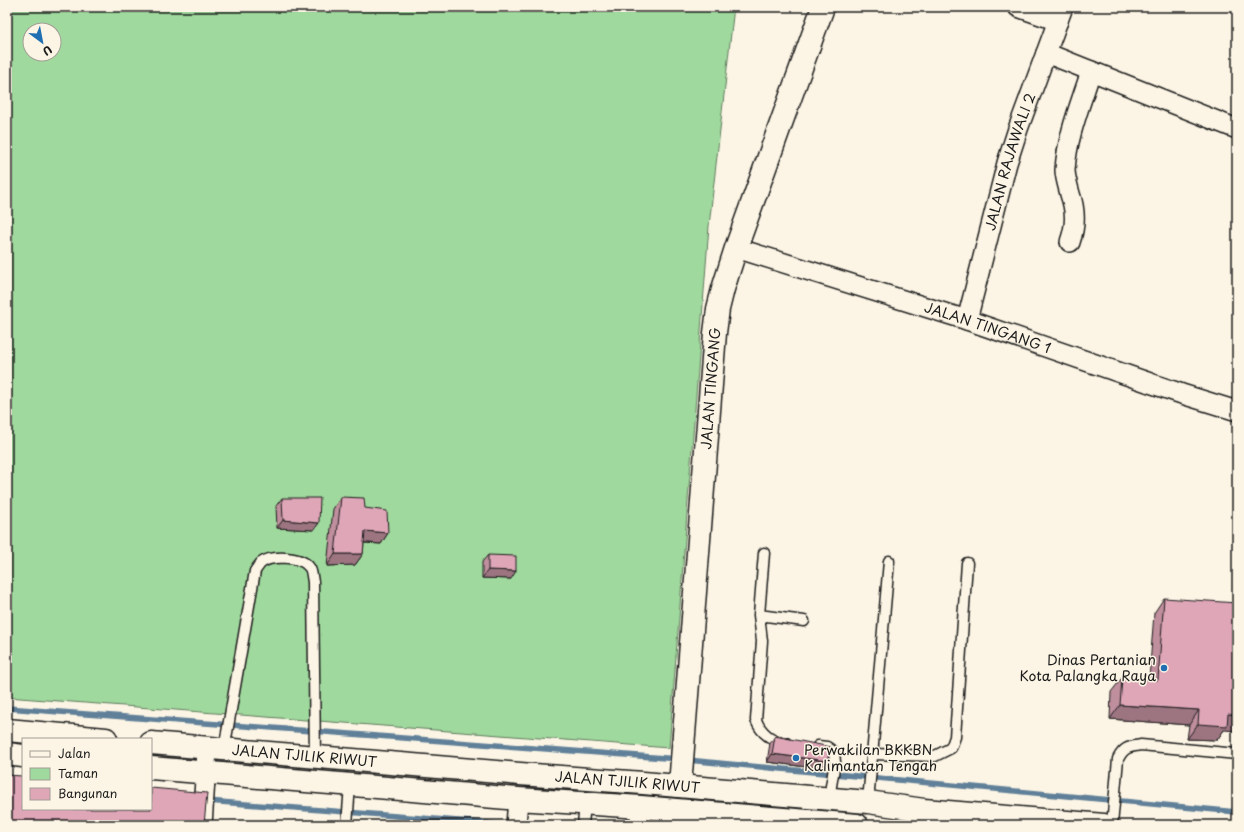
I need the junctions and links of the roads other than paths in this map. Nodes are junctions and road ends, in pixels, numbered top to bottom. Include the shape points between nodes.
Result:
1 (823, 7) edge
2 (1018, 7) edge
3 (1060, 14) edge
4 (1046, 53) junction
5 (1091, 71) junction
6 (1237, 129) edge
7 (1070, 242) dead end
8 (736, 248) junction
9 (967, 320) junction
10 (1237, 411) edge
11 (764, 553) dead end
12 (889, 561) dead end
13 (967, 563) dead end
14 (759, 615) junction
15 (804, 621) dead end
16 (7, 730) edge
17 (95, 738) edge
18 (152, 743) edge
19 (216, 749) junction
20 (7, 754) edge
21 (872, 754) junction
22 (1237, 754) edge
23 (22, 756) edge
24 (315, 758) junction
25 (152, 768) edge
26 (204, 773) junction
27 (350, 785) junction
28 (680, 786) junction
29 (829, 798) junction
30 (518, 799) junction
31 (868, 802) junction
32 (585, 803) junction
33 (640, 816) edge
34 (923, 818) edge
35 (759, 821) edge
36 (202, 825) edge
37 (347, 825) edge
38 (516, 825) edge
39 (583, 825) edge
40 (857, 825) edge
41 (1104, 825) edge
42 (1112, 825) edge

1 - 8 main road, JALAN TINGANG
2 - 3 street
3 - 4 street, JALAN RAJAWALI 2
4 - 5 street
4 - 9 street, JALAN RAJAWALI 2 via 1018,129
5 - 6 street
5 - 7 street via 1072,131 1065,172 1075,219
8 - 9 street, JALAN TINGANG 1
8 - 28 main road, JALAN TINGANG via 722,296 715,333
9 - 10 street, JALAN TINGANG 1
11 - 14 lane
12 - 21 lane
13 - 21 lane via 955,737 951,748 935,756
14 - 15 lane
14 - 29 lane via 762,641 756,720 770,738 827,747 834,752 835,762
16 - 17 main road
18 - 19 main road, JALAN TJILIK RIWUT
19 - 24 main road, JALAN TJILIK RIWUT
19 - 24 lane via 255,571 262,562 276,558 293,558 310,567 313,582
19 - 26 street
20 - 23 main road
21 - 31 lane
22 - 42 lane via 1141,745 1129,747 1122,751 1118,759
24 - 28 main road, JALAN TJILIK RIWUT
25 - 26 main road, JALAN TJILIK RIWUT
26 - 27 main road, JALAN TJILIK RIWUT
26 - 36 street
27 - 30 main road, JALAN TJILIK RIWUT
27 - 37 lane
28 - 29 main road, JALAN TJILIK RIWUT
29 - 31 main road, JALAN TJILIK RIWUT
30 - 32 main road, JALAN TJILIK RIWUT
30 - 38 street
31 - 34 main road, JALAN TJILIK RIWUT
32 - 33 main road, JALAN TJILIK RIWUT
32 - 39 lane
33 - 35 main road, JALAN TJILIK RIWUT
34 - 41 main road, JALAN TJILIK RIWUT
35 - 40 main road, JALAN TJILIK RIWUT

